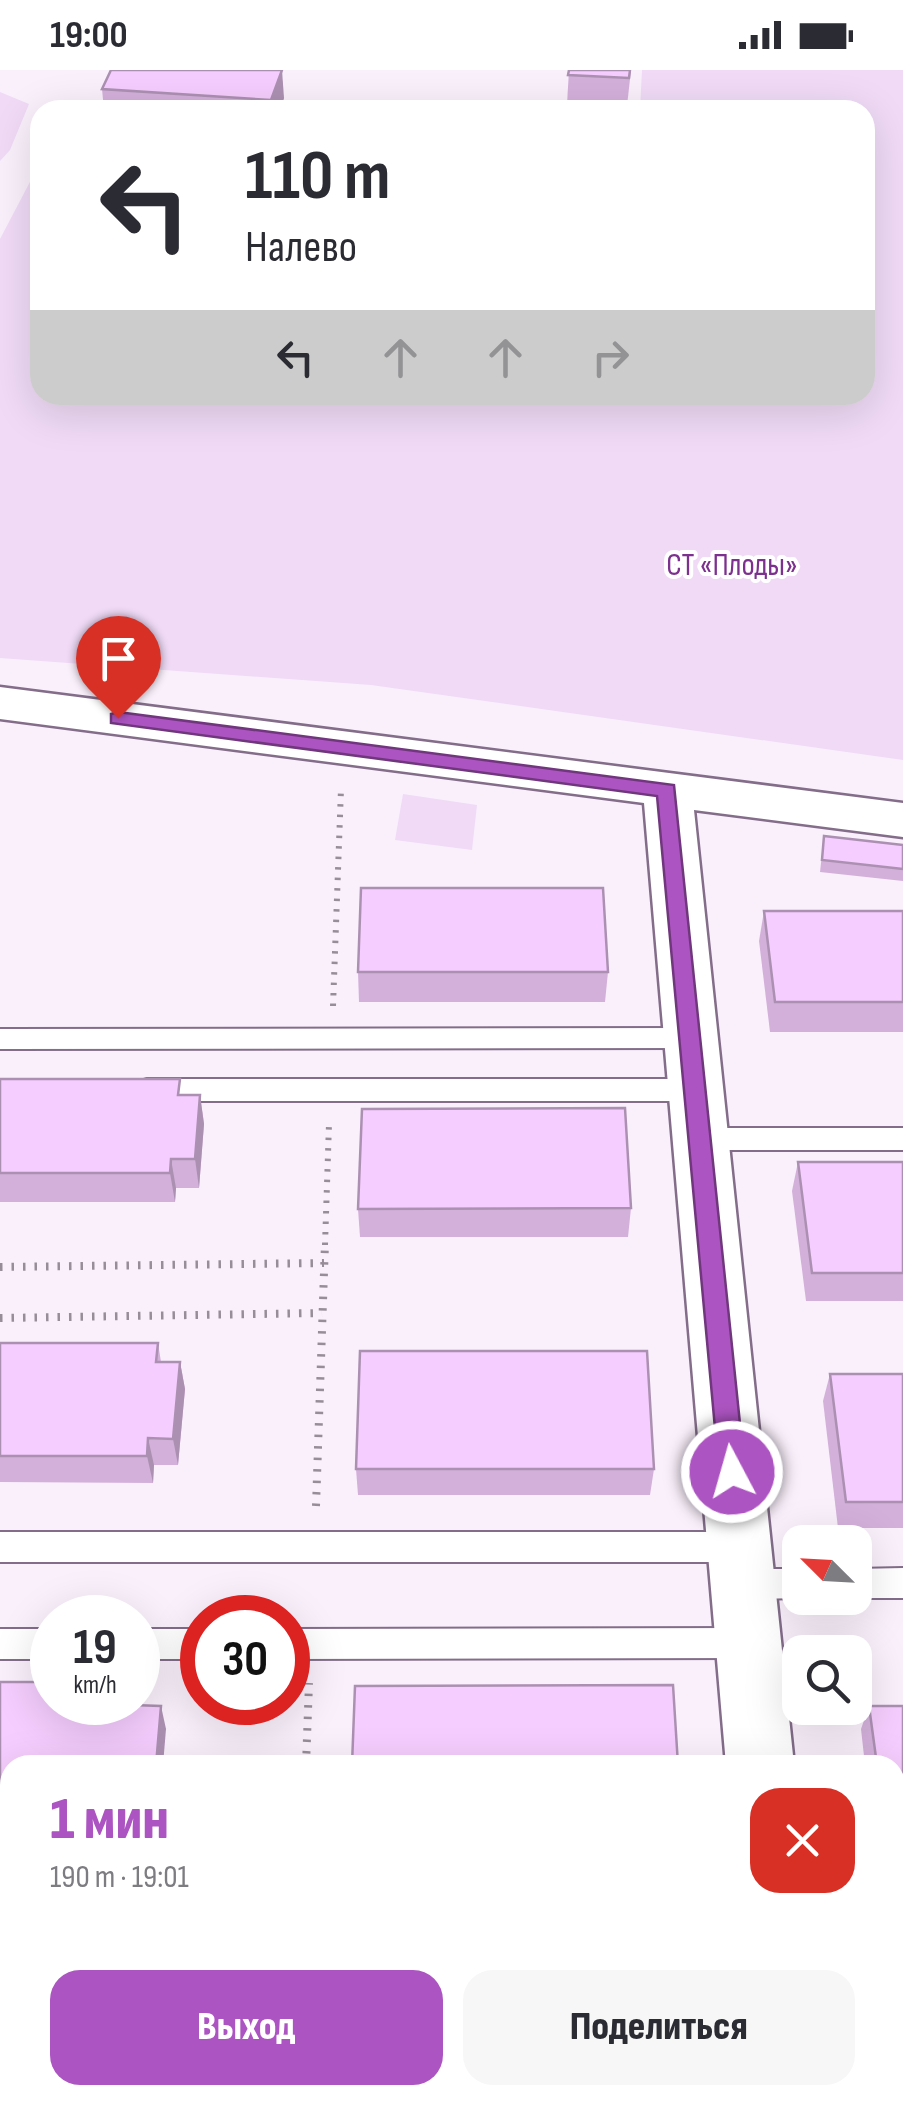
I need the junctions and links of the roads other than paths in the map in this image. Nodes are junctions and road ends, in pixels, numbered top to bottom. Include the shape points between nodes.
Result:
1 (0, 703) edge
2 (667, 790) junction
3 (903, 820) edge
4 (0, 1038) edge
5 (695, 1089) junction
6 (114, 1090) edge
7 (903, 1139) edge
8 (0, 1548) edge
9 (741, 1565) junction
10 (782, 1578) edge
11 (872, 1584) edge
12 (903, 1584) edge
13 (748, 1643) junction
14 (0, 1644) edge
15 (30, 1644) edge
16 (310, 1644) edge
17 (759, 1755) edge

1 - 2 street
2 - 3 street
2 - 5 street
4 - 5 lane via 332,1038
5 - 6 lane
5 - 7 lane
5 - 9 street
8 - 9 lane via 314,1547
9 - 10 lane
9 - 13 street
11 - 12 lane
13 - 16 lane
13 - 17 street
14 - 15 lane

